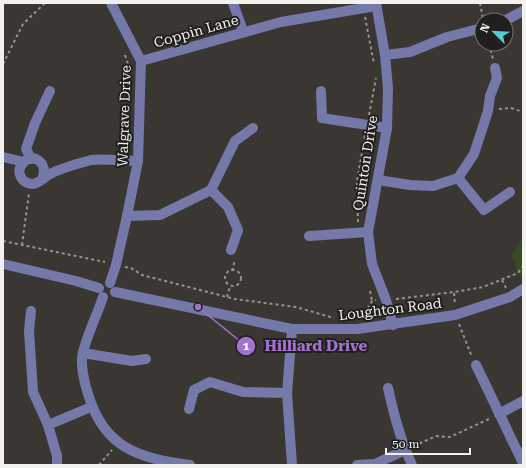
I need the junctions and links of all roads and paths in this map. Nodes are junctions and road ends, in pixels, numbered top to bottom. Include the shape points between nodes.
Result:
1 (45, 3) edge
2 (111, 3) edge
3 (233, 3) edge
4 (376, 5) edge
5 (362, 9) junction
6 (523, 11) edge
7 (514, 16) edge
8 (474, 30) edge
9 (244, 32) junction
10 (491, 52) edge
11 (124, 54) dead end
12 (385, 55) junction
13 (141, 61) junction
14 (3, 64) edge
15 (495, 68) joint
16 (375, 69) dead end
17 (130, 72) dead end
18 (376, 76) dead end
19 (50, 91) dead end
20 (321, 91) dead end
21 (488, 111) junction
22 (523, 112) edge
23 (367, 126) junction
24 (253, 128) dead end
25 (386, 128) junction
26 (3, 157) edge
27 (27, 160) junction
28 (138, 161) junction
29 (42, 163) junction
30 (57, 171) junction
31 (458, 178) junction
32 (42, 180) junction
33 (378, 180) junction
34 (30, 184) junction
35 (211, 190) junction
36 (510, 192) dead end
37 (127, 216) junction
38 (363, 233) junction
39 (309, 236) dead end
40 (3, 240) edge
41 (22, 245) junction
42 (231, 250) dead end
43 (108, 258) dead end
44 (101, 262) junction
45 (3, 264) edge
46 (116, 265) junction
47 (523, 266) edge
48 (230, 286) junction
49 (369, 286) dead end
50 (113, 287) junction
51 (523, 289) edge
52 (101, 292) junction
53 (454, 292) junction
54 (227, 297) junction
55 (386, 300) junction
56 (372, 301) junction
57 (31, 311) dead end
58 (455, 315) junction
59 (345, 318) dead end
60 (339, 320) dead end
61 (393, 325) junction
62 (292, 329) junction
63 (83, 353) junction
64 (146, 359) dead end
65 (476, 365) joint
66 (388, 388) dead end
67 (287, 393) junction
68 (523, 401) edge
69 (92, 407) junction
70 (189, 409) dead end
71 (500, 414) junction
72 (48, 426) junction
73 (118, 443) junction
74 (405, 450) junction
75 (523, 463) edge
76 (57, 465) edge
77 (100, 465) edge
78 (190, 465) edge
79 (292, 465) edge
80 (357, 465) edge
81 (412, 465) edge

1 - 14 path via 23,24
2 - 13 street, Walgrave Drive
3 - 9 street
4 - 5 street, Coppin Lane
4 - 12 street, Quinton Drive
5 - 9 street, Coppin Lane via 281,22
5 - 16 path via 367,21
6 - 7 street
8 - 12 street via 447,37 410,52
9 - 13 street, Coppin Lane
10 - 15 path
11 - 17 path
12 - 25 street, Quinton Drive via 388,88
13 - 28 street, Walgrave Drive
15 - 21 street via 497,78 490,96
18 - 23 path
19 - 27 street via 26,149
20 - 23 street via 319,118
21 - 22 path via 511,108
21 - 31 street via 474,154
23 - 25 street
23 - 38 path via 357,181
24 - 35 street via 235,141
25 - 33 street, Quinton Drive
26 - 27 street
27 - 29 street via 35,159
27 - 34 street via 20,169 20,177
28 - 30 street via 93,160
28 - 37 street, Walgrave Drive
29 - 30 street
29 - 32 street via 45,171
30 - 32 street
31 - 33 street via 433,186
31 - 36 street via 484,210
32 - 34 street
33 - 38 street, Quinton Drive
34 - 41 path
35 - 37 street via 160,215
35 - 42 street via 228,207 238,230
37 - 46 street, Walgrave Drive
38 - 39 street
38 - 55 street, Quinton Drive
40 - 41 path
41 - 44 path
43 - 44 path
44 - 46 path
45 - 52 street via 76,281
46 - 50 street, Walgrave Drive
46 - 54 path via 131,268 142,275
47 - 53 path via 518,273 483,287
48 - 48 path via 235,286 240,281 240,276 234,271 229,271 225,277
48 - 54 path
49 - 56 path
50 - 52 street via 102,284
50 - 52 street via 111,297
50 - 62 street, Loughton Road
51 - 58 street, Loughton Road
52 - 63 street
53 - 55 path
53 - 58 path
54 - 60 path via 296,307
55 - 56 path
55 - 61 street, Quinton Drive
56 - 59 path via 363,313
57 - 72 street via 29,331 34,392
58 - 61 street, Loughton Road
58 - 65 path
61 - 62 street, Loughton Road via 357,329
62 - 67 street
63 - 64 street via 132,361
63 - 69 street via 84,381
65 - 71 street
66 - 74 street via 394,419
67 - 70 street via 243,392 210,382 194,390
67 - 79 street
68 - 71 street
69 - 72 street
69 - 73 street via 103,428
71 - 74 path via 450,437 436,436
71 - 75 street
72 - 76 street via 57,456
73 - 77 path
73 - 78 street via 140,455 162,462
74 - 80 street via 375,464
74 - 81 street

